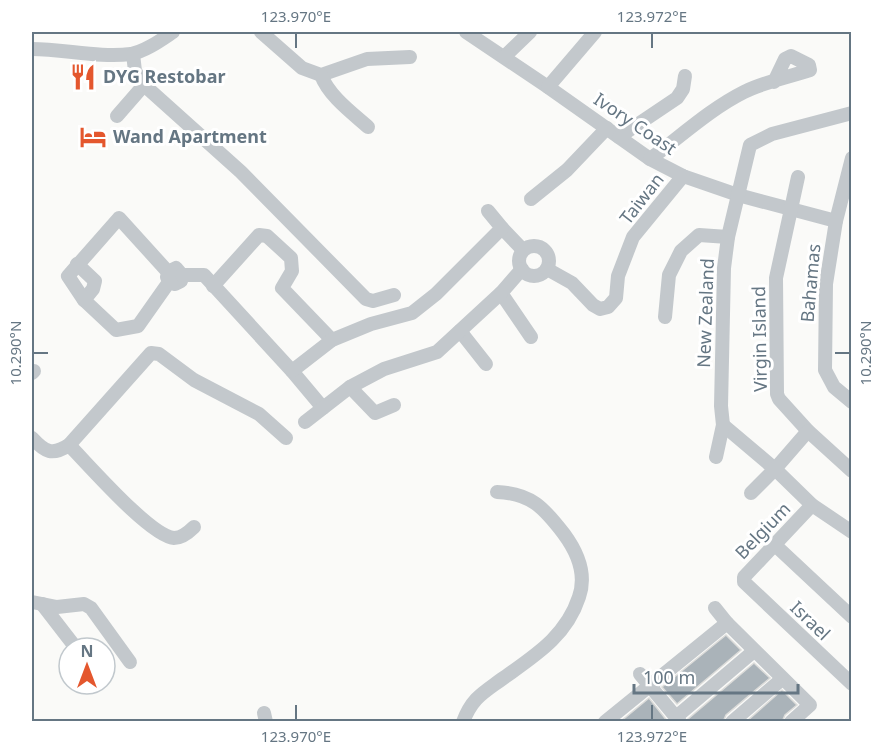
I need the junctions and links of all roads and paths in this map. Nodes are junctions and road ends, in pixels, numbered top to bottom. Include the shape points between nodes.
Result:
1 (173, 32) edge
2 (261, 32) edge
3 (466, 32) edge
4 (530, 32) edge
5 (595, 32) edge
6 (32, 49) edge
7 (133, 54) junction
8 (410, 57) dead end
9 (504, 57) junction
10 (321, 75) junction
11 (685, 76) dead end
12 (774, 82) dead end
13 (144, 85) junction
14 (548, 87) junction
15 (852, 113) edge
16 (117, 116) dead end
17 (368, 127) dead end
18 (613, 133) junction
19 (852, 158) edge
20 (650, 159) junction
21 (683, 176) junction
22 (798, 177) dead end
23 (738, 195) junction
24 (531, 199) dead end
25 (791, 208) junction
26 (488, 211) dead end
27 (836, 221) junction
28 (502, 228) junction
29 (728, 237) junction
30 (523, 250) junction
31 (77, 264) junction
32 (522, 269) junction
33 (548, 269) junction
34 (169, 277) junction
35 (213, 286) junction
36 (501, 293) junction
37 (394, 295) dead end
38 (84, 300) junction
39 (665, 317) dead end
40 (460, 331) junction
41 (531, 337) dead end
42 (332, 340) junction
43 (486, 364) dead end
44 (292, 371) junction
45 (350, 387) junction
46 (852, 402) edge
47 (394, 405) dead end
48 (323, 408) junction
49 (305, 422) dead end
50 (723, 425) junction
51 (808, 432) junction
52 (32, 438) edge
53 (286, 438) dead end
54 (69, 445) junction
55 (716, 457) dead end
56 (775, 469) junction
57 (852, 471) edge
58 (497, 492) dead end
59 (751, 493) dead end
60 (812, 505) junction
61 (194, 527) dead end
62 (852, 532) edge
63 (775, 545) junction
64 (744, 582) joint
65 (37, 603) edge
66 (715, 608) dead end
67 (852, 617) edge
68 (727, 623) junction
69 (66, 636) edge
70 (754, 651) junction
71 (130, 662) dead end
72 (782, 679) junction
73 (644, 680) junction
74 (852, 684) edge
75 (614, 719) edge
76 (678, 719) edge
77 (463, 722) edge
78 (732, 722) edge
79 (791, 722) edge

1 - 7 street
2 - 10 street via 302,68
3 - 9 street, Ivory Coast
4 - 9 street
5 - 14 street
6 - 7 street
7 - 13 street via 135,71
8 - 10 street via 367,59
9 - 14 street, Ivory Coast
10 - 17 street via 324,84
11 - 18 street via 677,98
12 - 20 street via 727,102
13 - 16 street
13 - 37 street via 241,172 367,300
14 - 18 street, Ivory Coast
15 - 23 street, New Zealand via 772,134 750,145
18 - 20 street, Ivory Coast
18 - 24 street
19 - 27 street, Bahamas
20 - 21 street, Ivory Coast
21 - 23 street, Ivory Coast
21 - 33 street, Taiwan via 633,237 618,276 616,298 608,307 600,309 593,305 572,283
22 - 25 street, Virgin Island
23 - 25 street, Ivory Coast
23 - 29 street, New Zealand
25 - 27 street, Ivory Coast
25 - 51 street, Virgin Island via 776,278 776,388 779,399
26 - 28 street
27 - 46 street, Bahamas via 826,284 825,370 834,387
28 - 30 street
28 - 42 street via 412,313 370,324
29 - 39 street via 699,235 681,251 669,275
29 - 50 street, New Zealand via 724,268
30 - 32 street via 519,259
30 - 33 street via 542,247 549,255
31 - 34 street via 119,218
31 - 38 street via 68,276
31 - 38 street via 95,281
32 - 33 street via 535,276
32 - 36 street
34 - 35 street via 176,268 183,275 204,274
34 - 38 street via 138,326 116,330
35 - 42 street via 259,236 267,236 291,258 292,271 282,288
35 - 44 street
36 - 40 street
36 - 41 street
40 - 43 street
40 - 45 street via 437,352 384,369
42 - 44 street
44 - 48 street
45 - 47 street via 375,413
45 - 48 street
48 - 49 street
50 - 55 street, New Zealand
50 - 56 street
51 - 56 street
51 - 57 street, Virgin Island
52 - 54 street via 49,451 59,452
53 - 54 street via 259,414 194,380 159,354 151,353
54 - 61 street via 159,532 178,538
56 - 59 street
56 - 60 street
58 - 77 street via 518,494 539,505 549,516 574,548 582,588 565,628 478,696
60 - 62 street
60 - 63 street, Belgium
63 - 64 street, Belgium via 744,577
63 - 67 street
64 - 74 street, Israel
65 - 69 street
65 - 71 street via 57,607 84,604 91,608
66 - 68 street
68 - 70 street
68 - 73 street
70 - 72 street
70 - 76 street
72 - 78 street
72 - 79 street via 810,705
73 - 75 street
73 - 76 street

